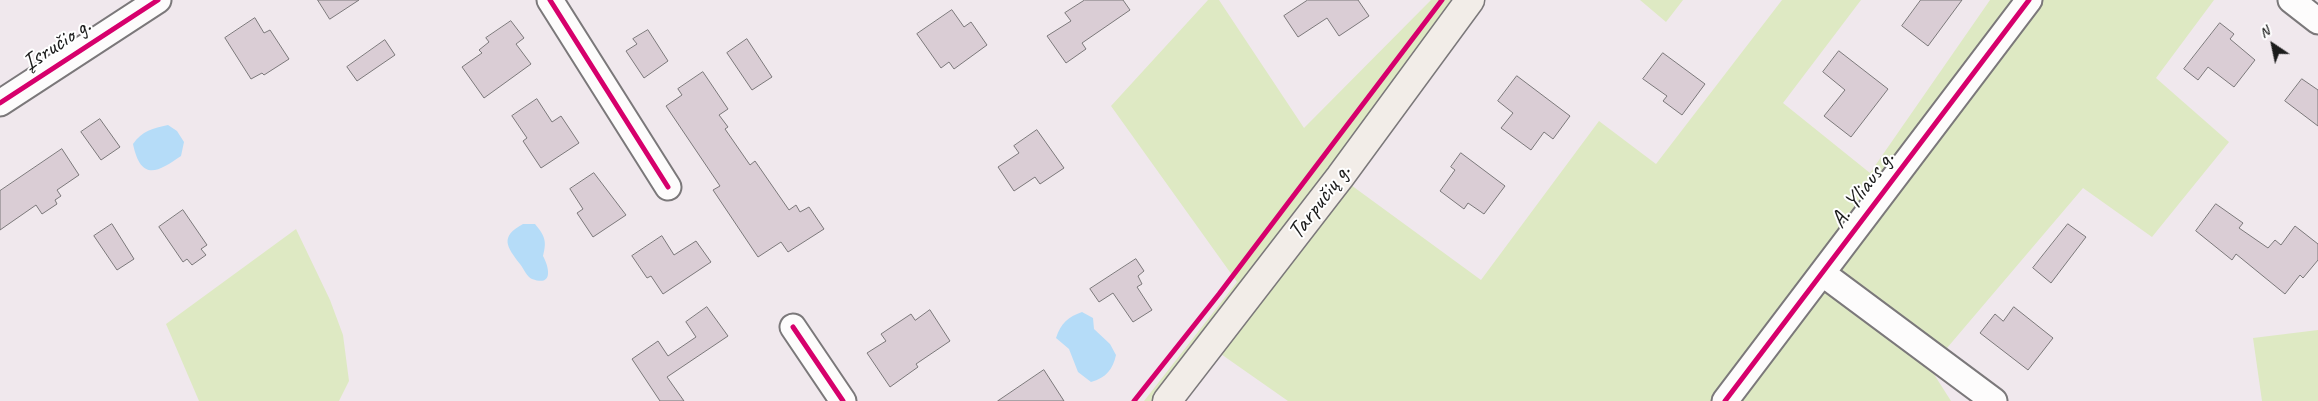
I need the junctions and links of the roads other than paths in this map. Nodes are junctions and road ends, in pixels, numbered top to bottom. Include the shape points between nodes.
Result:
1 (158, 0) edge
2 (550, 0) edge
3 (1470, 0) edge
4 (2029, 0) edge
5 (2291, 0) edge
6 (2318, 21) edge
7 (0, 103) edge
8 (668, 187) dead end
9 (1822, 273) junction
10 (793, 327) dead end
11 (843, 401) edge
12 (1167, 401) edge
13 (1725, 401) edge
14 (1994, 401) edge

1 - 7 street, Įsručio g.
2 - 8 street
3 - 12 main road, Tarpučių g. via 1340,177
4 - 9 street, A. Yliaus g.
5 - 6 street
9 - 13 street, A. Yliaus g.
9 - 14 street
10 - 11 street

